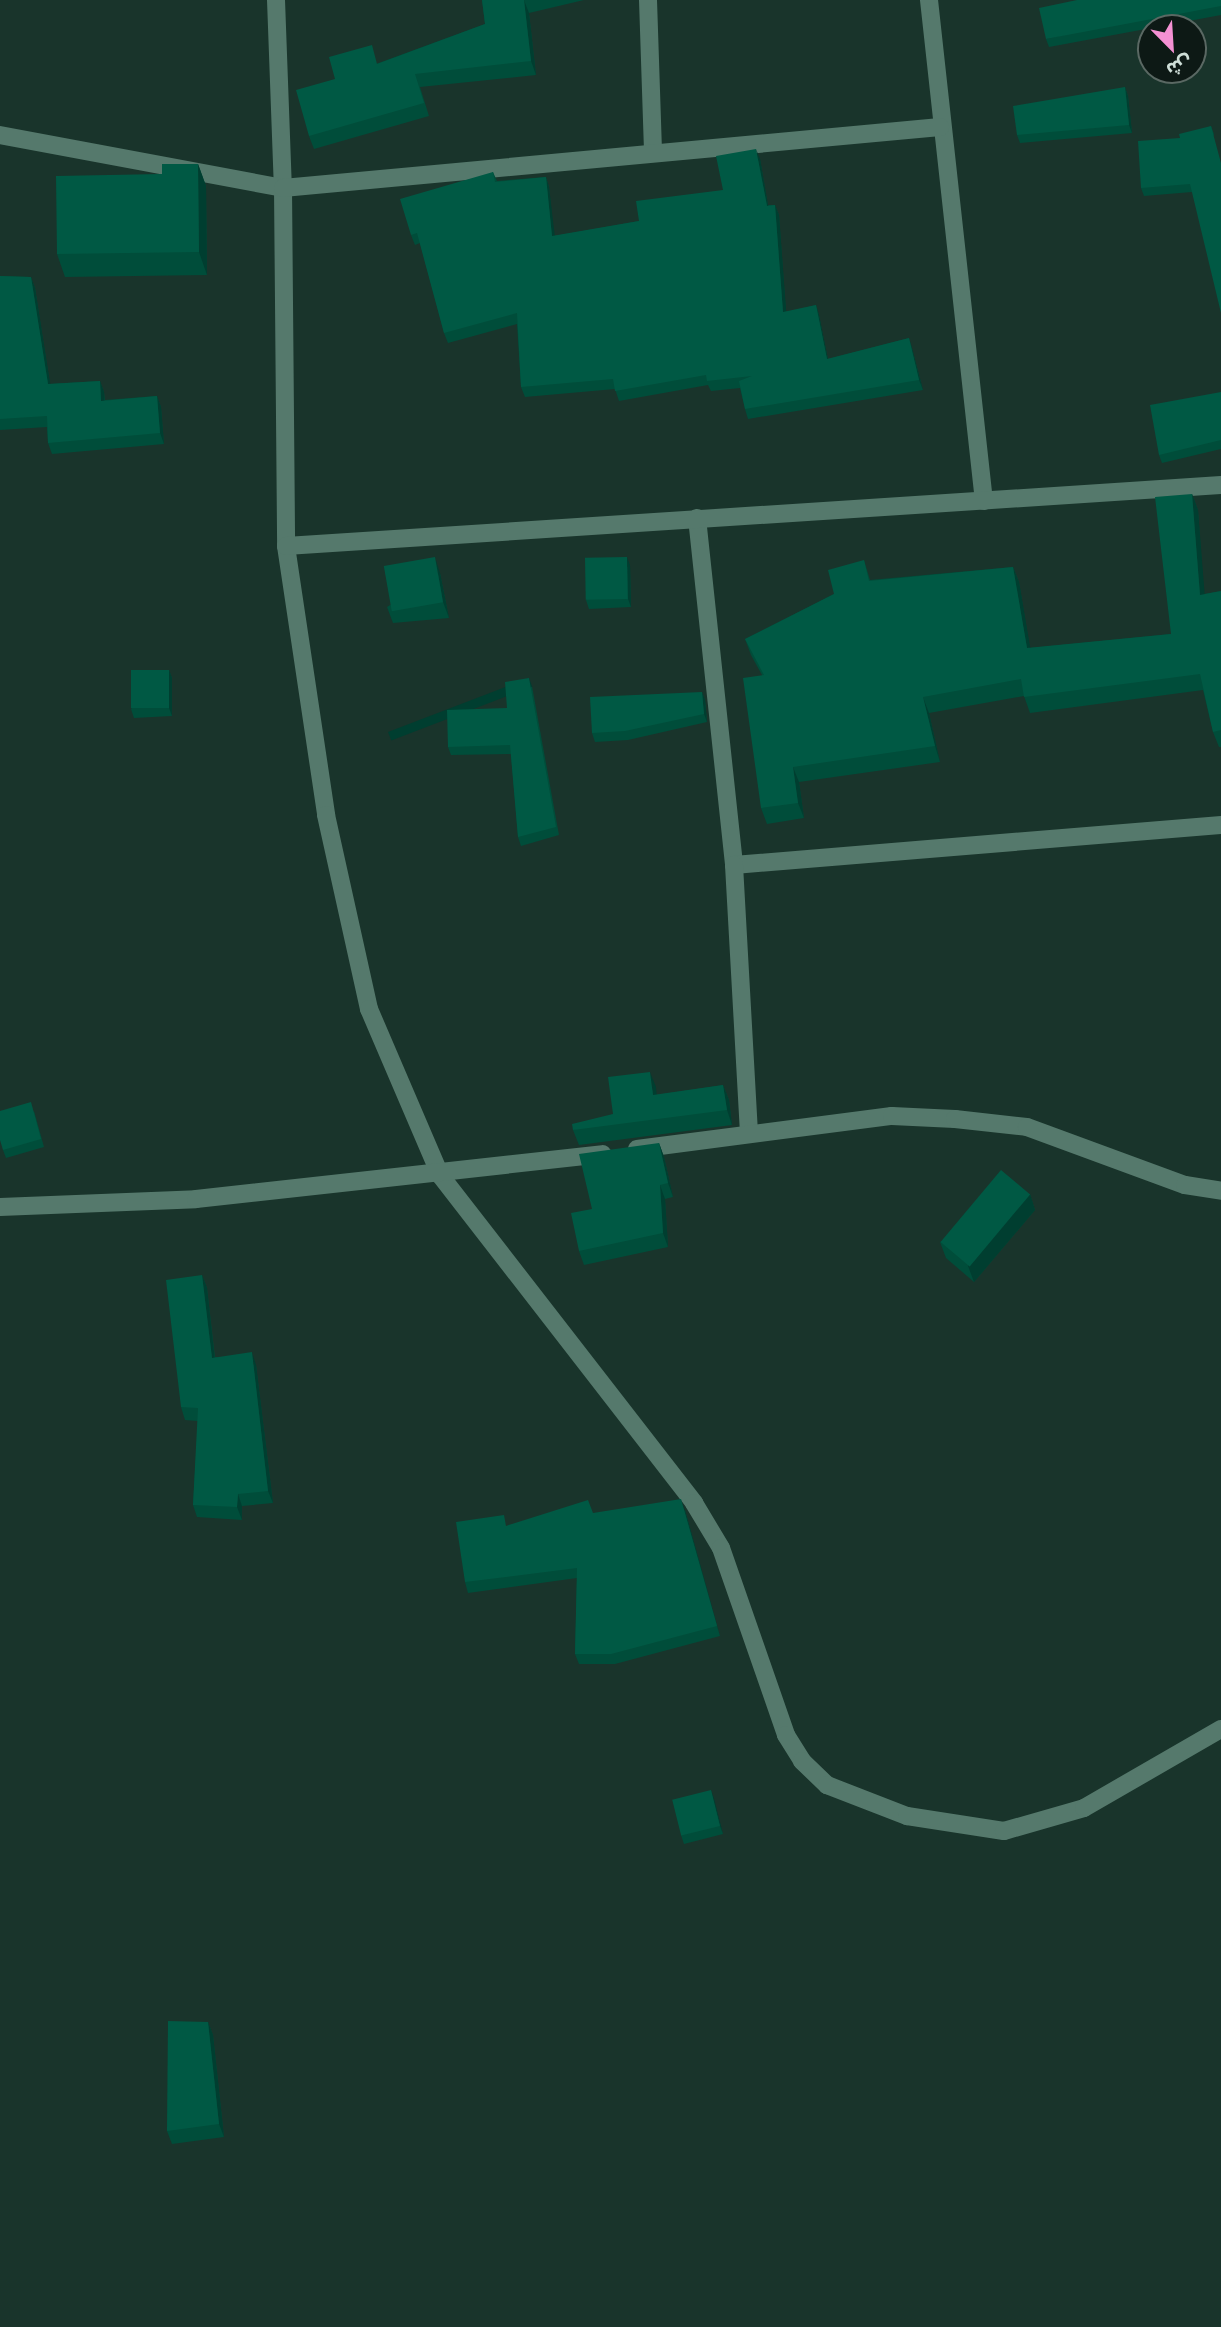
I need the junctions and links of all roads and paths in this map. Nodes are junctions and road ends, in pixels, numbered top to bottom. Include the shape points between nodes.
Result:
1 (276, 0) edge
2 (648, 0) edge
3 (929, 0) edge
4 (940, 127) junction
5 (0, 135) edge
6 (653, 152) junction
7 (283, 188) junction
8 (1221, 485) edge
9 (984, 501) junction
10 (696, 518) junction
11 (286, 546) junction
12 (1221, 825) edge
13 (734, 865) junction
14 (749, 1134) junction
15 (439, 1175) junction
16 (1221, 1191) edge
17 (0, 1207) edge
18 (1221, 1729) edge

1 - 7 street
2 - 6 street
3 - 4 street
4 - 6 street
4 - 9 street
5 - 7 street
6 - 7 street
7 - 11 street
8 - 9 street
9 - 10 street
10 - 11 street
10 - 13 street
11 - 15 street via 326,814 369,1009
12 - 13 street
13 - 14 street
14 - 15 street
14 - 16 street via 892,1116 1027,1127 1185,1185
15 - 17 street via 196,1199
15 - 18 street via 694,1503 721,1548 786,1735 802,1761 827,1785 907,1815 1004,1831 1084,1808

